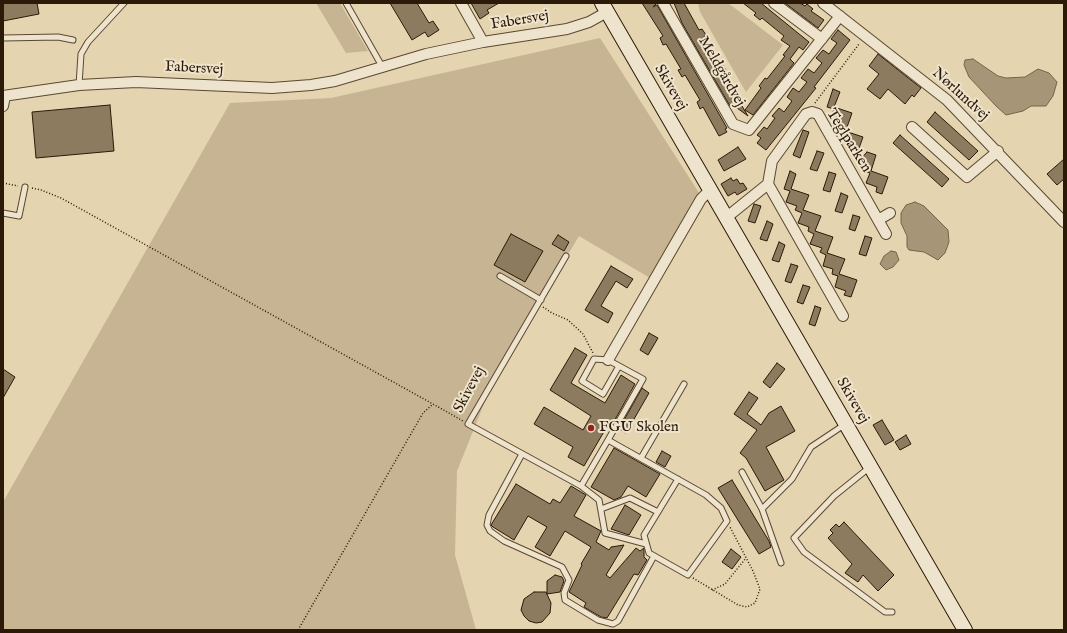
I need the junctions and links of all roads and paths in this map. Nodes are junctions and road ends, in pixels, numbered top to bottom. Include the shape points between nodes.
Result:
1 (124, 3) edge
2 (346, 3) edge
3 (461, 3) edge
4 (663, 3) edge
5 (774, 3) edge
6 (823, 3) edge
7 (604, 8) edge
8 (840, 16) junction
9 (865, 36) junction
10 (3, 38) edge
11 (822, 39) junction
12 (74, 40) dead end
13 (483, 42) junction
14 (383, 68) junction
15 (79, 85) junction
16 (4, 96) edge
17 (3, 106) edge
18 (812, 112) junction
19 (912, 127) dead end
20 (998, 151) junction
21 (3, 183) edge
22 (768, 184) junction
23 (25, 187) junction
24 (711, 189) junction
25 (3, 213) edge
26 (890, 213) dead end
27 (727, 217) junction
28 (878, 220) junction
29 (1064, 222) edge
30 (886, 234) dead end
31 (566, 256) dead end
32 (500, 276) dead end
33 (540, 302) junction
34 (843, 316) dead end
35 (597, 359) junction
36 (608, 360) junction
37 (619, 366) junction
38 (684, 384) dead end
39 (433, 404) junction
40 (468, 424) junction
41 (846, 424) junction
42 (608, 440) junction
43 (522, 454) junction
44 (641, 458) junction
45 (870, 466) junction
46 (742, 472) dead end
47 (678, 479) junction
48 (581, 486) junction
49 (762, 508) junction
50 (601, 509) junction
51 (658, 512) junction
52 (727, 520) junction
53 (646, 544) junction
54 (654, 556) junction
55 (746, 558) junction
56 (781, 563) dead end
57 (688, 575) junction
58 (712, 590) junction
59 (892, 612) dead end
60 (298, 630) edge
61 (965, 630) edge

1 - 15 lane via 88,42 82,54
2 - 14 lane
3 - 13 street, Fabersvej
4 - 11 street, Meldgårdvej via 734,124 749,130
5 - 11 street
6 - 8 street, Nørlundvej
7 - 13 street, Fabersvej via 589,22 567,29
7 - 24 street, Skivevej
8 - 9 street, Nørlundvej
8 - 11 street, Meldgårdvej
9 - 18 path via 816,100
9 - 20 street, Nørlundvej via 947,100
10 - 12 lane via 58,37
13 - 14 street, Fabersvej via 426,54
14 - 15 street, Fabersvej via 335,81 272,88 136,82
15 - 16 street, Fabersvej
16 - 17 street
18 - 22 street, Teglparken via 806,114 772,161
18 - 28 street, Teglparken via 818,114
19 - 20 street via 967,177
20 - 29 street, Nørlundvej
21 - 23 path
22 - 27 street
22 - 34 street
23 - 25 lane via 20,216
23 - 39 path via 61,198
24 - 27 street, Skivevej
24 - 36 street via 701,199
26 - 28 street
27 - 41 street, Skivevej
28 - 30 street, Teglparken
31 - 33 lane, Skivevej
32 - 33 lane
33 - 35 path via 552,313 568,320 583,334
33 - 40 lane, Skivevej
35 - 36 lane
35 - 37 lane via 594,359 582,381 604,394
36 - 37 lane
37 - 42 lane via 643,379
38 - 44 lane
39 - 40 path
39 - 60 path via 423,413
40 - 43 lane, Skivevej
41 - 45 street, Skivevej
41 - 49 lane via 811,447 792,479
42 - 44 lane
42 - 48 lane
43 - 48 lane, Skivevej
43 - 54 lane via 486,525 504,541 562,567 569,580 564,593 565,600 598,620 613,624 618,621
44 - 47 lane
45 - 59 lane via 834,496 794,538 804,552 829,571 885,612
45 - 61 street, Skivevej
46 - 49 lane
47 - 51 lane
47 - 52 lane via 706,495 721,508
48 - 50 lane, Skivevej via 599,500
49 - 56 lane
50 - 51 lane via 630,498
50 - 53 lane via 605,533
51 - 53 lane via 644,534
52 - 55 path
52 - 57 lane
53 - 54 lane via 649,553
54 - 57 lane
55 - 58 path via 725,584
55 - 58 path via 760,589 755,603 747,607 738,605
57 - 58 path

